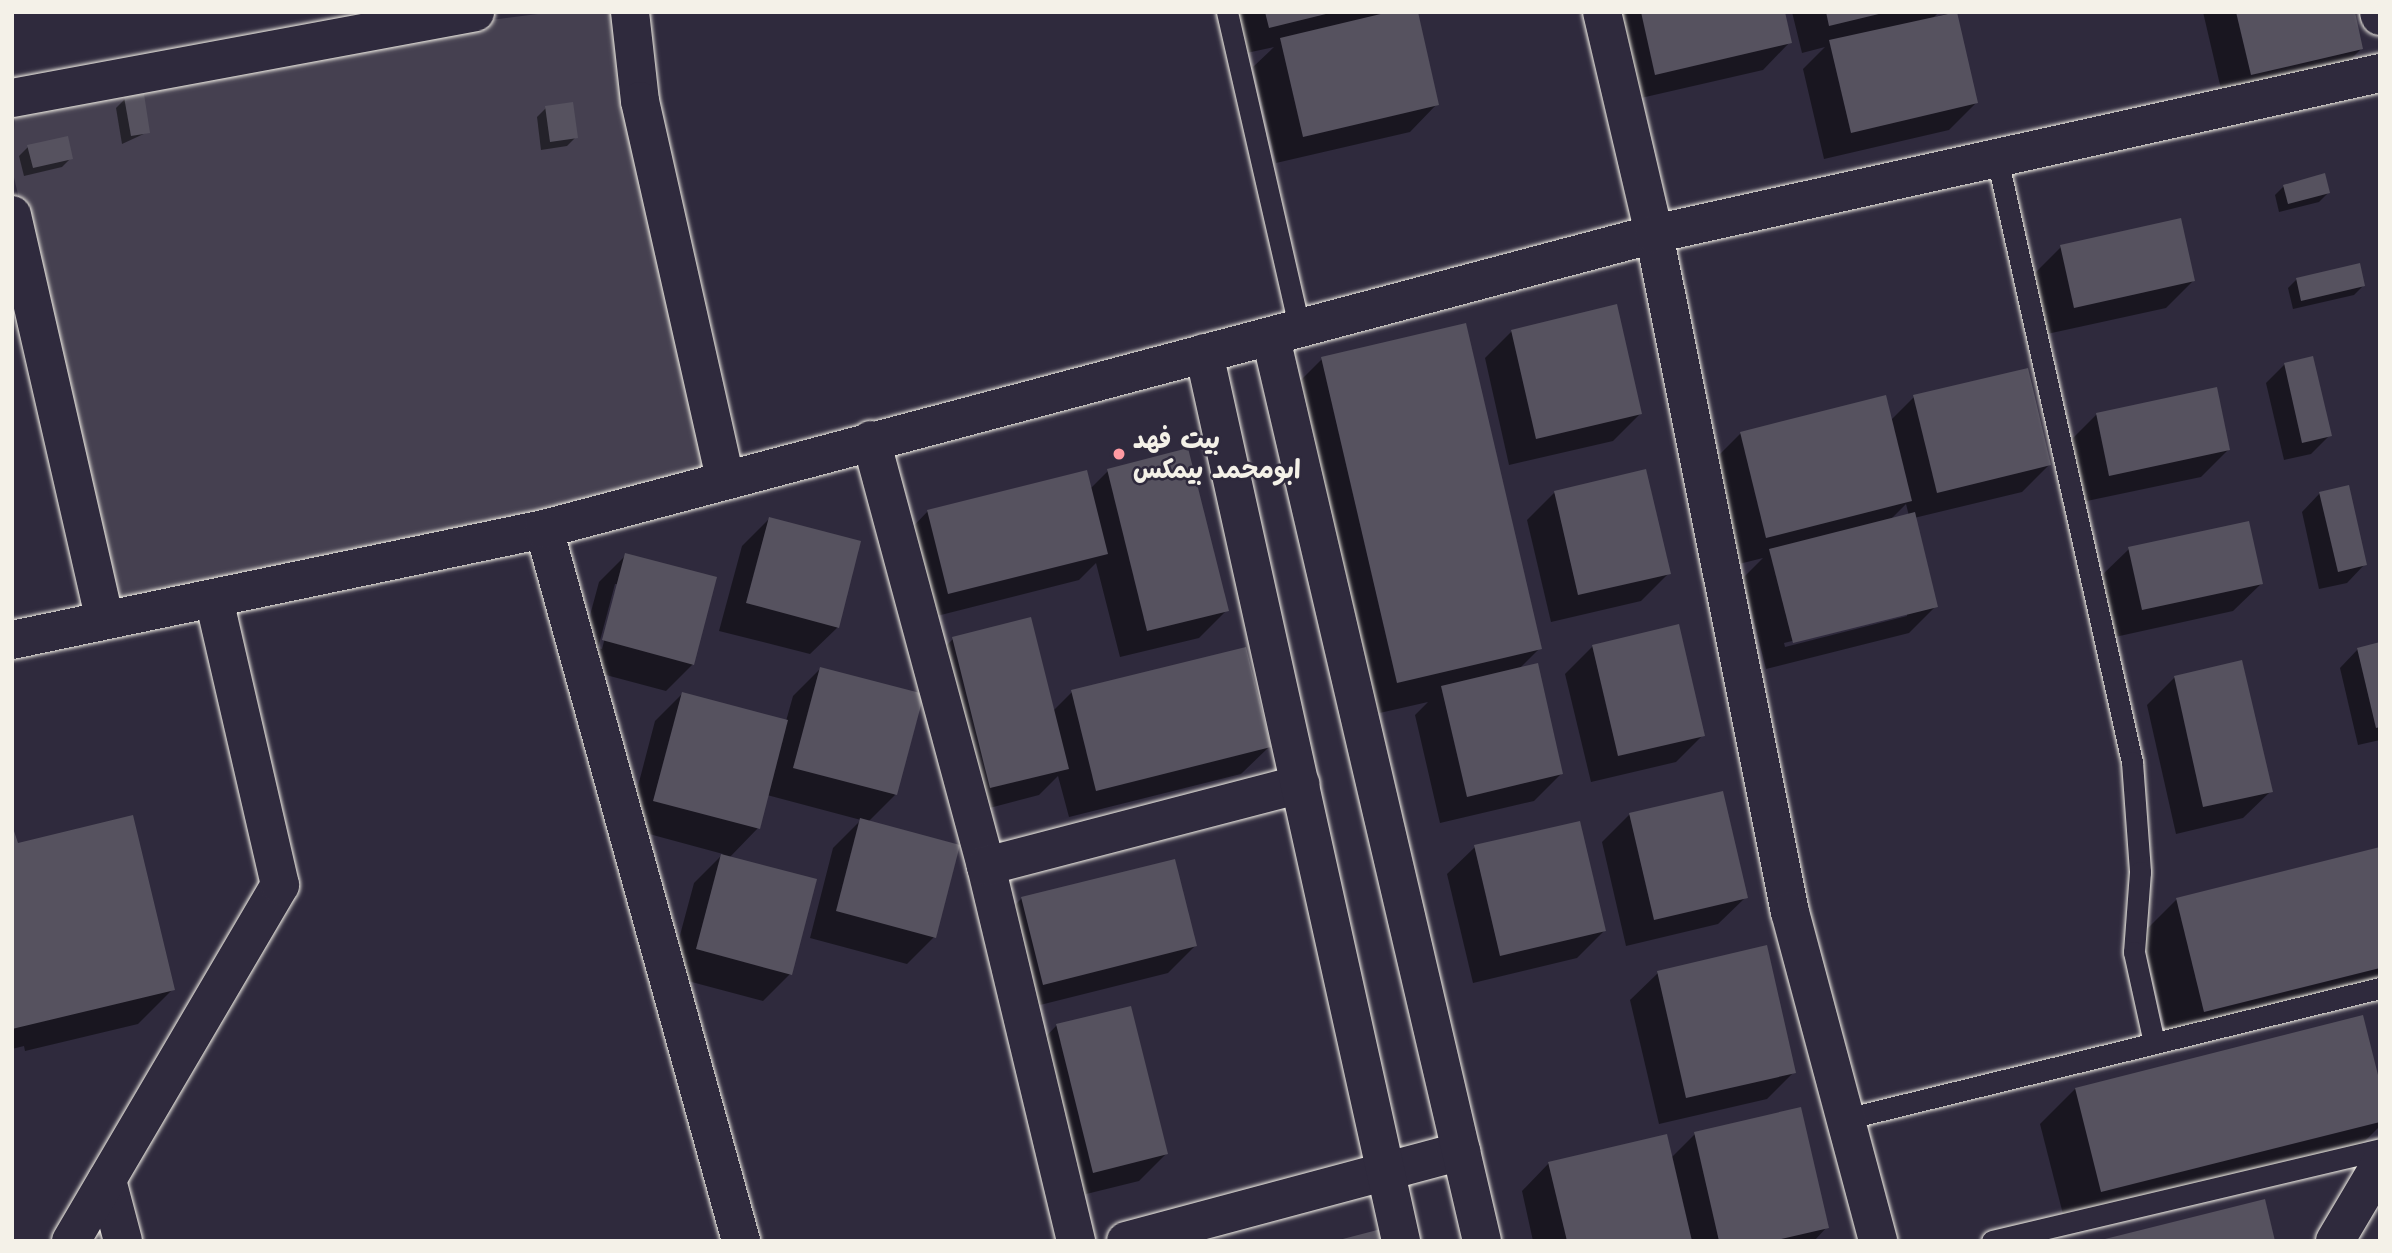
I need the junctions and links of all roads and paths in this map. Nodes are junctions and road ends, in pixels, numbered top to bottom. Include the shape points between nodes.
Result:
1 (475, 12) edge
2 (631, 12) edge
3 (1227, 12) edge
4 (1602, 12) edge
5 (2380, 72) edge
6 (12, 98) edge
7 (1997, 158) junction
8 (12, 215) edge
9 (1654, 234) junction
10 (1285, 334) junction
11 (1204, 353) junction
12 (871, 440) junction
13 (725, 478) junction
14 (544, 528) junction
15 (214, 600) junction
16 (104, 617) junction
17 (12, 639) edge
18 (1300, 784) junction
19 (986, 866) junction
20 (2380, 988) edge
21 (2154, 1043) junction
22 (1845, 1119) junction
23 (2380, 1149) edge
24 (1461, 1151) junction
25 (2380, 1165) edge
26 (1386, 1173) junction
27 (107, 1180) junction
28 (71, 1241) edge
29 (123, 1241) edge
30 (741, 1241) edge
31 (1076, 1241) edge
32 (1126, 1241) edge
33 (1401, 1241) edge
34 (1482, 1241) edge
35 (1878, 1241) edge
36 (1992, 1241) edge
37 (2335, 1241) edge

1 - 6 street
2 - 13 street via 640,101
3 - 10 lane
4 - 9 street
5 - 7 street
7 - 9 street
7 - 21 lane via 2132,762 2140,873 2134,952
8 - 16 street
9 - 10 street
9 - 22 street via 1790,912
10 - 11 street
10 - 24 street
11 - 12 street
11 - 18 street
12 - 13 street
12 - 19 street
13 - 14 street
14 - 15 street
14 - 30 street
15 - 16 street
15 - 27 street via 280,885
16 - 17 street
18 - 19 street
18 - 26 street
19 - 31 street
20 - 21 lane
21 - 22 lane
22 - 35 street
23 - 36 lane
24 - 26 street
24 - 34 street
25 - 37 street
26 - 32 street
26 - 33 street
27 - 28 street
27 - 29 street

